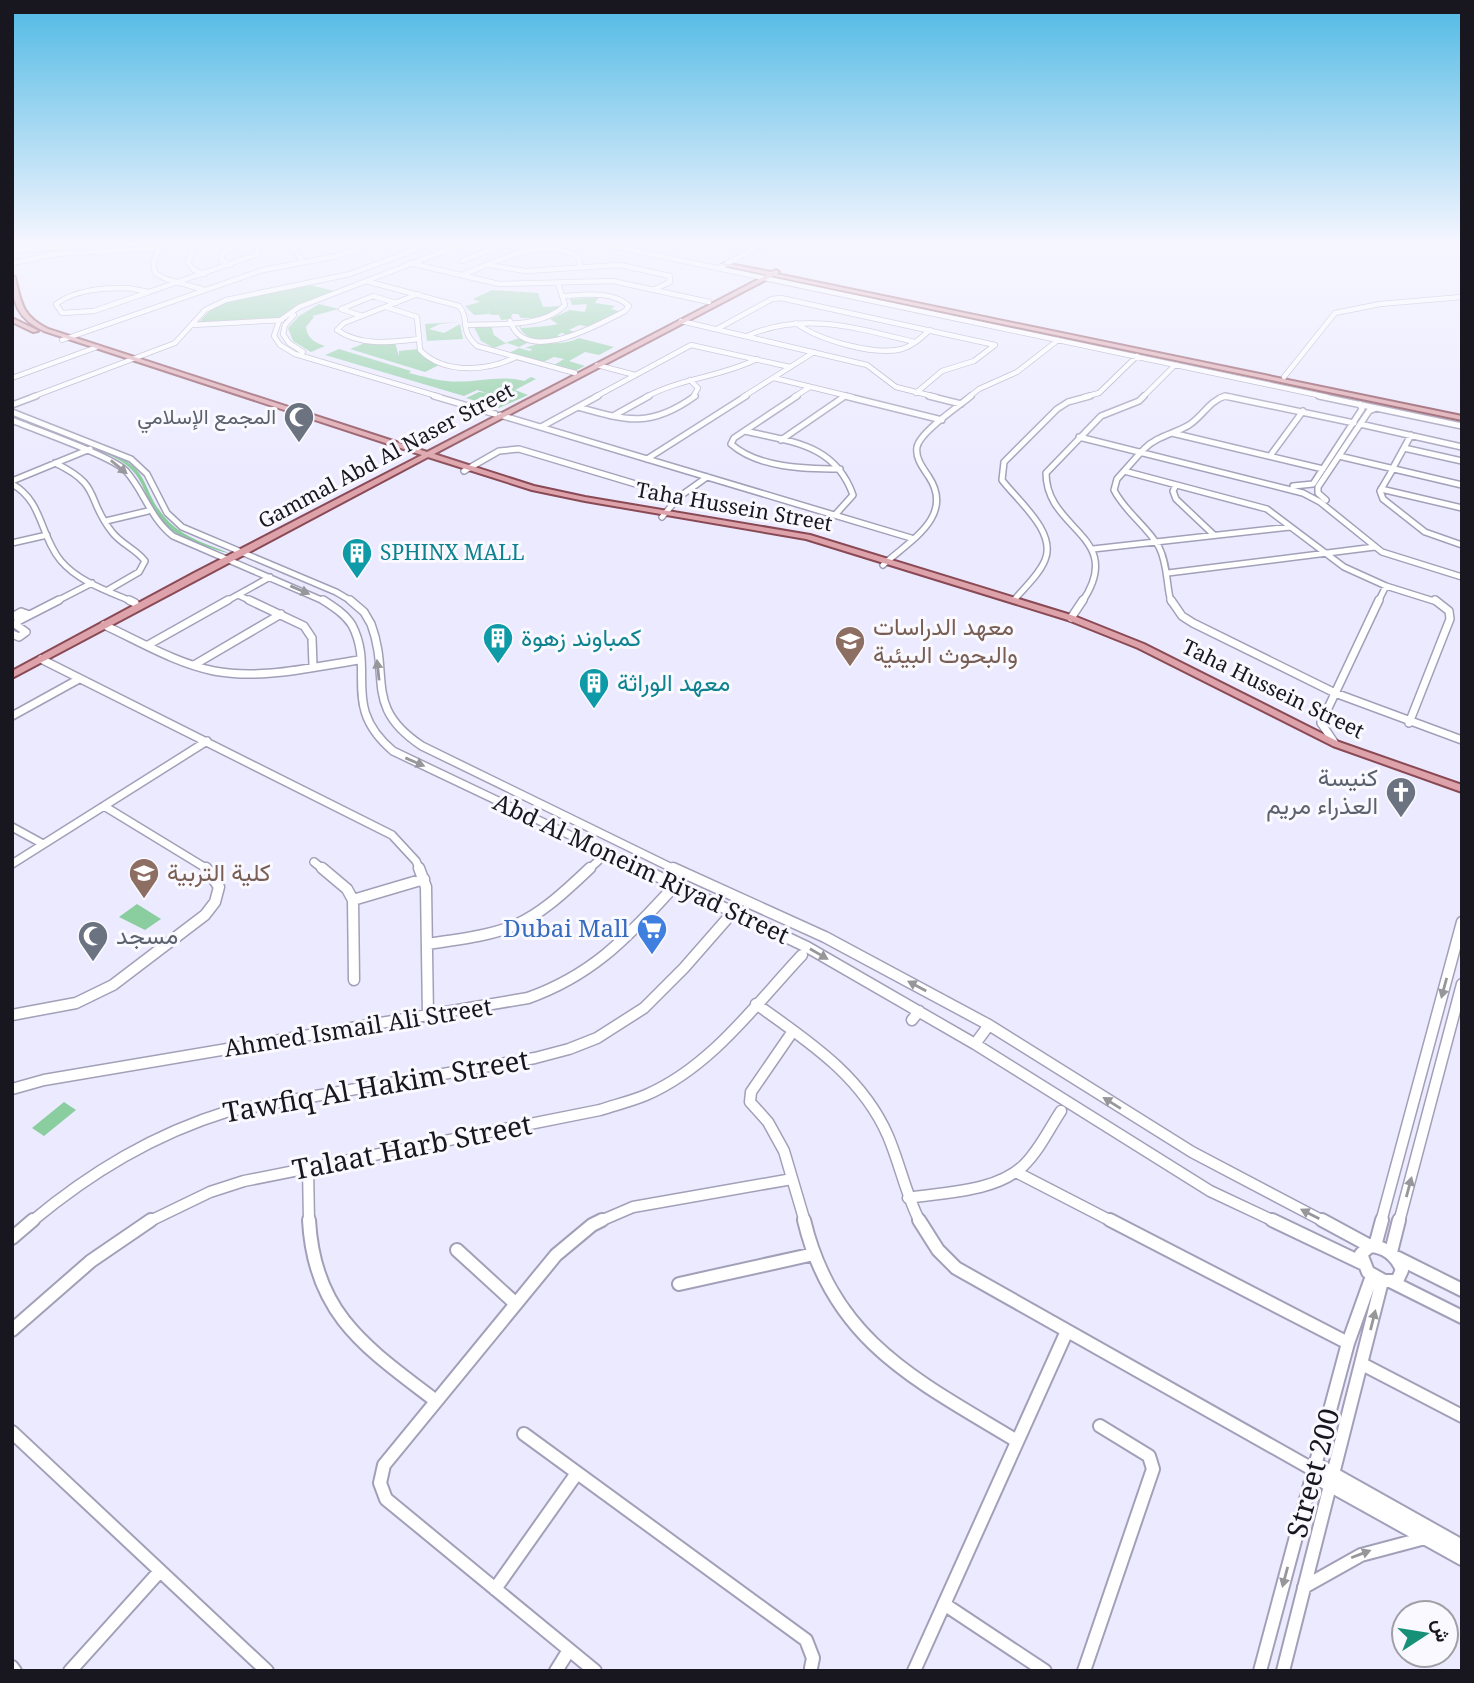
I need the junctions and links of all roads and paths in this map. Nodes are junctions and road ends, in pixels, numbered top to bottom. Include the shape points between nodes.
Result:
1 (289, 319) edge
2 (12, 320) edge
3 (27, 320) edge
4 (116, 320) edge
5 (196, 320) edge
6 (280, 320) junction
7 (284, 320) edge
8 (354, 320) edge
9 (416, 320) edge
10 (464, 320) edge
11 (530, 320) edge
12 (607, 320) edge
13 (676, 320) edge
14 (735, 320) edge
15 (882, 320) edge
16 (963, 320) edge
17 (989, 320) edge
18 (995, 320) edge
19 (1330, 320) edge
20 (510, 321) junction
21 (681, 321) joint
22 (796, 323) junction
23 (192, 325) junction
24 (465, 325) junction
25 (717, 329) junction
26 (930, 330) junction
27 (747, 336) junction
28 (63, 338) junction
29 (419, 339) junction
30 (1058, 340) junction
31 (914, 342) junction
32 (94, 348) junction
33 (814, 352) junction
34 (307, 356) junction
35 (1137, 356) junction
36 (516, 358) junction
37 (757, 359) junction
38 (132, 360) junction
39 (597, 365) junction
40 (1175, 365) junction
41 (790, 367) junction
42 (575, 373) junction
43 (635, 375) junction
44 (1284, 377) junction
45 (12, 378) edge
46 (774, 378) junction
47 (690, 380) junction
48 (810, 387) junction
49 (545, 390) junction
50 (916, 393) junction
51 (845, 396) junction
52 (961, 404) junction
53 (1360, 404) junction
54 (12, 405) edge
55 (578, 407) junction
56 (1376, 408) junction
57 (1303, 411) junction
58 (12, 412) edge
59 (500, 413) junction
60 (613, 416) junction
61 (1462, 416) edge
62 (12, 420) edge
63 (942, 420) junction
64 (1357, 423) junction
65 (544, 426) junction
66 (1462, 426) edge
67 (745, 431) junction
68 (1085, 432) junction
69 (1171, 433) junction
70 (1411, 435) junction
71 (1079, 437) junction
72 (781, 440) junction
73 (100, 444) junction
74 (1462, 447) edge
75 (1404, 448) junction
76 (88, 450) junction
77 (1143, 450) junction
78 (422, 454) junction
79 (1339, 455) junction
80 (1270, 456) junction
81 (649, 457) junction
82 (1462, 461) edge
83 (55, 463) junction
84 (1393, 468) junction
85 (466, 469) junction
86 (840, 469) junction
87 (1323, 469) junction
88 (1124, 471) junction
89 (707, 477) junction
90 (12, 483) edge
91 (1462, 484) edge
92 (1176, 485) junction
93 (1381, 489) junction
94 (679, 497) junction
95 (1462, 508) edge
96 (148, 511) junction
97 (837, 513) junction
98 (664, 515) junction
99 (106, 521) junction
100 (1290, 527) junction
101 (47, 535) junction
102 (1214, 535) junction
103 (913, 536) junction
104 (1156, 542) junction
105 (12, 543) edge
106 (1462, 545) edge
107 (1375, 547) junction
108 (1093, 549) junction
109 (237, 552) junction
110 (1323, 554) junction
111 (225, 558) junction
112 (885, 563) junction
113 (1168, 573) junction
114 (1462, 575) edge
115 (270, 577) junction
116 (92, 583) junction
117 (1386, 586) junction
118 (108, 590) junction
119 (238, 595) junction
120 (1014, 600) junction
121 (135, 603) junction
122 (281, 614) junction
123 (29, 615) junction
124 (12, 617) edge
125 (1071, 618) junction
126 (104, 625) junction
127 (12, 634) edge
128 (148, 645) junction
129 (41, 659) junction
130 (359, 660) junction
131 (194, 665) junction
132 (313, 666) junction
133 (12, 668) edge
134 (12, 675) edge
135 (79, 679) junction
136 (1335, 693) junction
137 (1270, 712) junction
138 (12, 716) edge
139 (1321, 723) junction
140 (1409, 723) junction
141 (1299, 727) junction
142 (1462, 740) edge
143 (207, 741) junction
144 (1336, 744) junction
145 (1462, 789) edge
146 (104, 806) junction
147 (12, 827) edge
148 (43, 845) junction
149 (627, 848) junction
150 (618, 858) junction
151 (598, 860) dead end
152 (314, 862) dead end
153 (12, 864) edge
154 (424, 879) junction
155 (668, 893) dead end
156 (353, 900) junction
157 (726, 920) dead end
158 (1462, 922) edge
159 (428, 944) junction
160 (802, 955) dead end
161 (354, 980) dead end
162 (1462, 984) edge
163 (756, 1004) junction
164 (919, 1011) junction
165 (12, 1015) edge
166 (428, 1017) junction
167 (912, 1020) dead end
168 (989, 1025) junction
169 (793, 1031) junction
170 (975, 1044) junction
171 (12, 1089) edge
172 (1060, 1111) dead end
173 (308, 1168) junction
174 (1016, 1172) junction
175 (792, 1179) junction
176 (908, 1198) junction
177 (12, 1238) edge
178 (1373, 1246) junction
179 (457, 1250) dead end
180 (814, 1254) junction
181 (1393, 1254) junction
182 (1362, 1263) junction
183 (1382, 1280) junction
184 (679, 1284) dead end
185 (1462, 1290) edge
186 (516, 1304) junction
187 (1462, 1317) edge
188 (12, 1330) edge
189 (1067, 1331) junction
190 (1348, 1343) junction
191 (1362, 1364) junction
192 (436, 1401) junction
193 (1462, 1416) edge
194 (1100, 1426) dead end
195 (12, 1432) edge
196 (524, 1434) dead end
197 (1017, 1441) junction
198 (1314, 1470) junction
199 (577, 1473) junction
200 (1331, 1479) junction
201 (1425, 1538) junction
202 (1462, 1546) edge
203 (1462, 1559) edge
204 (160, 1571) junction
205 (1304, 1587) junction
206 (495, 1589) junction
207 (944, 1604) junction
208 (569, 1650) junction
209 (811, 1668) dead end
210 (70, 1671) edge
211 (267, 1671) edge
212 (556, 1671) edge
213 (595, 1671) edge
214 (914, 1671) edge
215 (1045, 1671) edge
216 (1084, 1671) edge
217 (1260, 1671) edge
218 (1283, 1671) edge

1 - 34 street via 283,330 285,339
2 - 28 main road, Taha Hussein Street
3 - 28 main road, Taha Hussein Street
4 - 28 street
5 - 23 street
6 - 7 street
6 - 23 street
6 - 34 street via 274,331 277,341 286,350
8 - 29 street via 338,331 373,341
9 - 29 street
10 - 24 street
11 - 20 street
12 - 20 street via 556,341 520,336
13 - 42 main road, Gammal Abd Al Naser Street
14 - 25 street
15 - 26 street
16 - 30 street
17 - 61 main road
18 - 44 main road
19 - 44 street
20 - 24 street
21 - 25 street
21 - 39 main road, Gammal Abd Al Naser Street
22 - 27 street via 768,326
22 - 31 street via 830,323
22 - 31 street via 809,333 877,350 900,349
23 - 38 street via 182,339
24 - 36 street via 474,345
25 - 27 street
26 - 31 street
26 - 50 street via 995,346 974,361 942,371
27 - 33 street
28 - 32 main road, Taha Hussein Street
29 - 36 street via 424,356 464,369 490,369
30 - 35 street
30 - 52 street via 1017,372 981,387
32 - 38 main road, Taha Hussein Street
32 - 45 street
33 - 41 street
33 - 50 street via 867,365 891,385
34 - 59 street
35 - 40 street
35 - 120 street via 1099,393 1056,409 1004,462 1002,480 1043,532 1049,552
36 - 42 street
37 - 41 street
37 - 43 street via 691,345
37 - 47 street via 735,370
38 - 54 street
38 - 78 main road, Taha Hussein Street
39 - 43 street
39 - 49 main road, Gammal Abd Al Naser Street
40 - 53 street
40 - 68 street via 1142,399 1104,414
41 - 46 street
42 - 49 main road, Gammal Abd Al Naser Street
43 - 55 street
44 - 61 main road
46 - 48 street
46 - 81 street
47 - 60 street via 663,387
47 - 60 street via 698,388 696,395 660,418 639,422
48 - 51 street
48 - 67 street
49 - 59 main road, Gammal Abd Al Naser Street
50 - 52 street
51 - 63 street
51 - 72 street
52 - 63 street
53 - 56 street
53 - 64 street
55 - 60 street
55 - 65 street
56 - 64 street
56 - 66 street
57 - 64 street
57 - 69 street via 1225,396 1216,398 1192,423
57 - 80 street
58 - 73 street, Abd Al Moneim Riyad Street
59 - 65 street
59 - 78 main road, Gammal Abd Al Naser Street
62 - 76 street, Abd Al Moneim Riyad Street
63 - 103 street via 921,438 916,449 939,502 931,520
64 - 70 street
64 - 79 street
64 - 87 street
65 - 81 street
67 - 72 street
67 - 86 street via 732,441 732,447 741,452 802,469
68 - 71 street
68 - 77 street
69 - 77 street via 1154,439
69 - 80 street
70 - 74 street
70 - 75 street
71 - 77 street
71 - 108 street via 1049,468 1045,486
72 - 86 street via 827,454
73 - 76 street
73 - 109 street, Abd Al Moneim Riyad Street via 142,467 176,522
75 - 82 street
75 - 84 street
76 - 83 street
76 -> 96 street, Abd Al Moneim Riyad Street via 123,468
77 - 87 street via 1297,486 1313,484
77 - 88 street
77 - 107 street via 1303,493
78 - 85 main road, Taha Hussein Street
78 - 109 main road, Gammal Abd Al Naser Street
79 - 84 street
79 - 114 street via 1318,487 1320,495 1390,551
80 - 87 street
81 - 89 street
81 - 97 street
83 - 90 street
83 - 99 street via 88,481
84 - 91 street
84 - 93 street
85 - 94 street via 499,451 519,449
85 - 98 main road, Taha Hussein Street via 554,498
86 - 97 street via 853,495
88 - 92 street
88 - 104 street via 1115,482 1115,494
89 - 94 street
89 - 97 street
90 - 101 street via 29,494
92 - 100 street via 1262,506
92 - 102 street via 1176,499
93 - 95 street
93 - 106 street via 1385,502 1424,532
94 - 98 street
96 - 99 street
96 - 111 street, Abd Al Moneim Riyad Street via 173,536
97 - 103 street
98 - 112 main road, Taha Hussein Street via 765,533
99 - 118 street via 145,561 139,572
100 - 102 street
100 - 110 street
101 - 105 street
101 - 116 street via 65,564
102 - 104 street
103 - 112 street
104 - 108 street
104 - 113 street
107 - 110 street
107 - 114 street via 1398,559
108 - 125 street via 1097,574
109 - 111 main road, Gammal Abd Al Naser Street
149 -> 109 street, Abd Al Moneim Riyad Street via 409,739 382,704 374,631 366,614 337,592
110 - 113 street
110 - 117 street
111 - 115 street, Abd Al Moneim Riyad Street
111 - 121 main road, Gammal Abd Al Naser Street
111 - 126 main road, Gammal Abd Al Naser Street
112 - 120 main road, Taha Hussein Street
112 - 137 main road, Taha Hussein Street via 1084,629 1239,704
113 - 136 street via 1170,602 1181,617
115 - 119 street
115 -> 130 street, Abd Al Moneim Riyad Street via 345,614 355,628
116 - 118 street
116 - 123 street
117 - 136 street
117 - 140 street via 1433,599 1451,615
118 - 121 street
119 - 122 street
119 - 128 street
120 - 125 main road, Taha Hussein Street
121 - 133 main road, Gammal Abd Al Naser Street
122 - 131 street
122 - 132 street via 301,623 310,634
123 - 124 street via 22,612
123 - 127 street via 16,623 25,633 19,637
125 - 137 main road, Taha Hussein Street via 1141,646
126 - 128 street
126 - 129 main road, Gammal Abd Al Naser Street
128 - 131 street
129 - 134 main road, Gammal Abd Al Naser Street
129 - 135 street
130 - 132 street
130 -> 150 street, Abd Al Moneim Riyad Street via 365,714 384,745
131 - 132 street via 244,674
135 - 138 street
135 - 143 street
136 - 139 street
136 - 140 street
137 - 141 main road, Taha Hussein Street
139 - 141 street
139 - 144 street
140 - 142 street
141 - 144 main road, Taha Hussein Street
143 - 146 street
143 - 154 street via 392,835 412,855
144 - 145 main road, Taha Hussein Street
146 - 148 street
146 - 165 street via 210,871 217,880 217,897 196,923 100,993 63,1006
147 - 148 street
148 - 153 street
149 - 150 street
168 -> 149 street, Abd Al Moneim Riyad Street via 825,937
150 -> 164 street, Abd Al Moneim Riyad Street via 807,947
151 - 159 street via 521,925 497,934
152 - 156 street
154 - 156 street
154 - 159 street
155 - 166 street, Ahmed Ismail Ali Street via 610,956 566,985 503,1004
156 - 161 street
157 - 177 street, Tawfiq Al Hakim Street via 652,1003 600,1038 557,1053 194,1121 101,1167
158 -> 178 street
159 - 166 street
160 - 163 street, Talaat Harb Street
181 -> 162 street
163 - 169 street
163 - 173 street, Talaat Harb Street via 699,1063 631,1100
164 - 167 street
164 - 170 street, Abd Al Moneim Riyad Street
166 - 171 street, Ahmed Ismail Ali Street
168 - 170 street
178 -> 168 street, Abd Al Moneim Riyad Street via 1192,1152
169 - 175 street via 749,1097 779,1139
169 - 176 street via 838,1065 871,1104 890,1139
170 - 182 street, Abd Al Moneim Riyad Street via 1210,1191
172 - 174 street
173 - 188 street, Talaat Harb Street via 222,1187 148,1220 88,1263
173 - 192 street via 312,1255 333,1310 352,1334
174 - 176 street via 991,1182
174 - 190 street
175 - 180 street
175 - 186 street via 612,1214 573,1238
176 - 189 street via 928,1240 956,1268
178 - 181 street, Abd Al Moneim Riyad Street
178 - 182 street via 1363,1250
179 - 186 street
180 - 184 street
180 - 197 street via 836,1300 884,1354
181 - 183 street via 1402,1270 1400,1278
181 - 185 street
182 - 183 street
183 - 187 street
183 - 190 street, Street 200
191 -> 183 street, Street 200
186 - 192 street
189 - 197 street
189 - 198 street
190 - 198 street, Street 200
191 - 193 street
191 - 200 street, Street 200
192 - 206 street via 384,1465 382,1492
194 - 216 street via 1149,1456 1153,1469
195 - 204 street
196 - 199 street
197 - 207 street
198 - 200 street
198 -> 217 street, Street 200
199 - 206 street
199 - 209 street via 806,1640 813,1658
200 - 201 street
200 - 202 street
200 - 205 street, Street 200
201 - 203 street
205 -> 201 street via 1351,1558
204 - 210 street
204 - 211 street
205 - 218 street, Street 200
206 - 208 street
207 - 214 street
207 - 215 street
208 - 212 street
208 - 213 street

